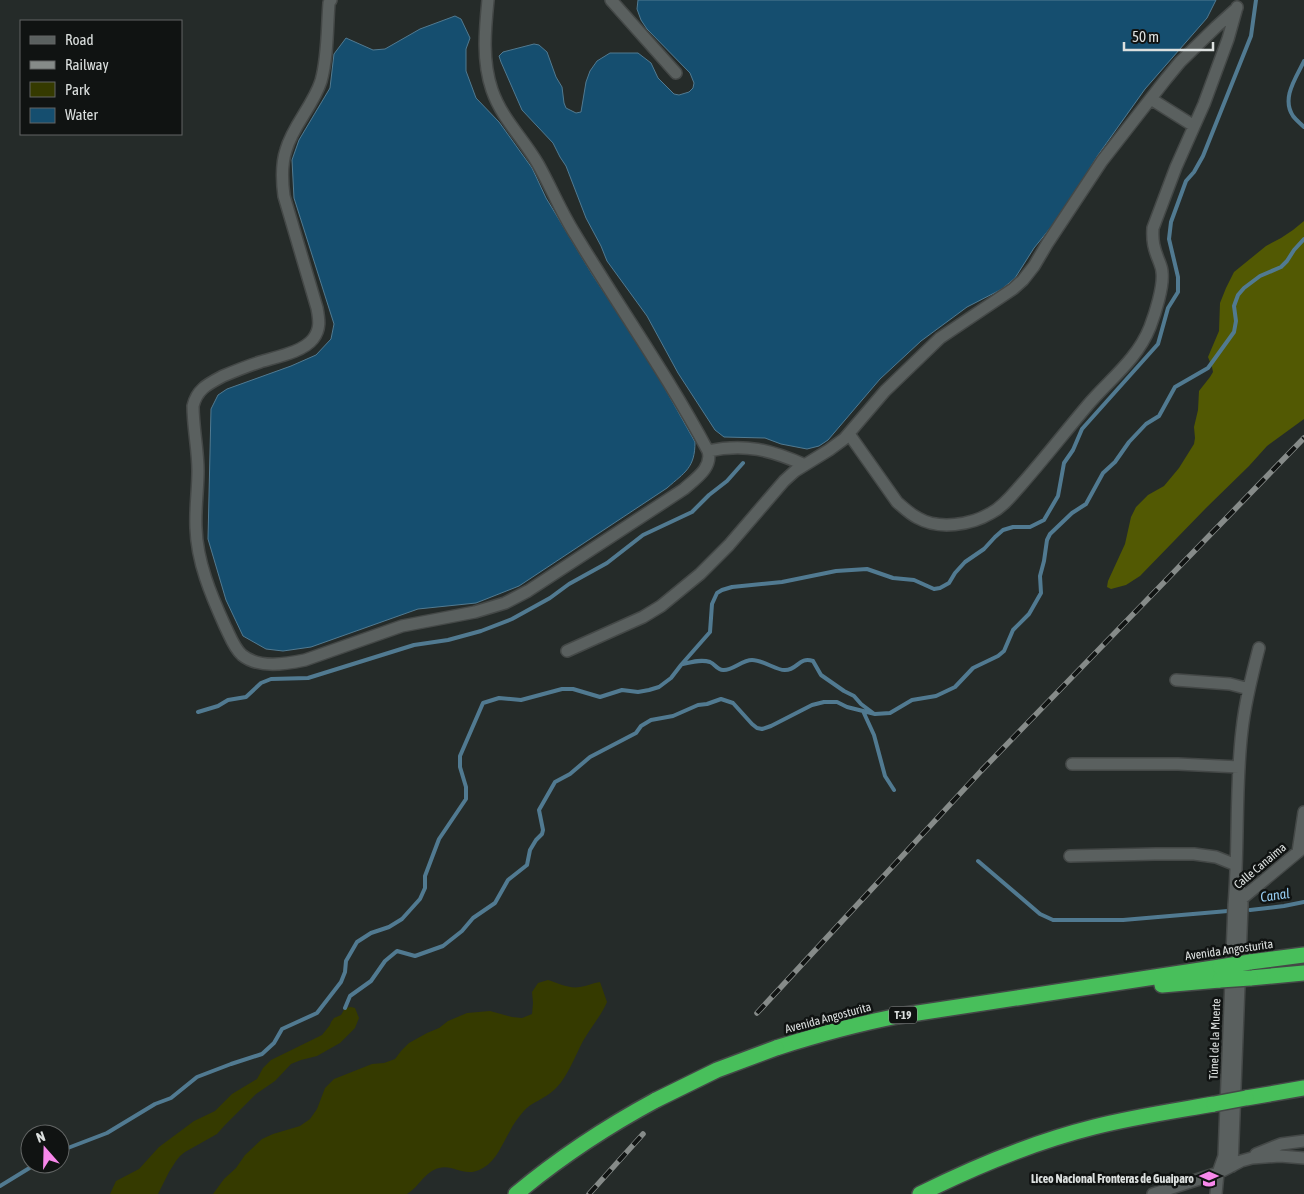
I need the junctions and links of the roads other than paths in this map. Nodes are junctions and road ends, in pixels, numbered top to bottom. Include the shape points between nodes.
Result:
1 (331, 0) edge
2 (488, 0) edge
3 (611, 0) edge
4 (1238, 4) edge
5 (676, 72) dead end
6 (1150, 99) junction
7 (1194, 126) junction
8 (849, 434) junction
9 (708, 451) junction
10 (805, 465) junction
11 (1259, 648) dead end
12 (566, 651) dead end
13 (1176, 680) dead end
14 (1249, 689) junction
15 (1072, 764) dead end
16 (1239, 767) junction
17 (1304, 812) edge
18 (1301, 850) edge
19 (1070, 856) dead end
20 (1236, 866) junction
21 (1238, 902) junction
22 (1304, 954) edge
23 (1304, 972) edge
24 (1220, 973) junction
25 (1304, 1089) edge
26 (1304, 1142) edge
27 (1304, 1158) edge
28 (1236, 1164) junction
29 (1218, 1173) junction
30 (516, 1194) edge
31 (920, 1194) edge
32 (1153, 1194) edge
33 (1216, 1194) edge

1 - 9 street via 321,81 286,148 282,165 284,196 317,308 318,329 308,344 212,382 201,389 193,406 198,469 196,528 200,557 212,596 236,649 243,656 263,664 290,663 402,626 505,603 528,592 684,489 709,464
2 - 9 street via 486,70 497,104 538,164 574,233 690,416
3 - 5 street
4 - 6 street via 1180,62
4 - 7 street
6 - 7 street
6 - 8 street via 1102,161 1023,280 940,338 885,391
7 - 8 street via 1153,228 1153,246 1162,278 1156,311 1144,340 1123,370 1087,406 1001,505 992,513 966,523 932,524 919,519 898,502
8 - 10 street
9 - 10 street via 752,448
10 - 12 street via 784,481 700,574 661,606 643,618
11 - 14 street
13 - 14 street via 1230,684
14 - 16 street
15 - 16 street
16 - 20 street
17 - 18 street
18 - 21 street, Calle Canaima
19 - 20 street via 1194,854 1216,857
20 - 21 street
21 - 28 street, Túnel de la Muerte
21 - 29 street, Túnel de la Muerte via 1224,1156
22 - 24 highway, Avenida Angosturita, bridge via 1250,962
23 - 24 highway, bridge via 1250,978
24 - 30 highway, Avenida Angosturita / T-19, bridge via 1033,995 890,1017 811,1037 717,1070 656,1100 564,1156
25 - 31 highway, bridge via 1094,1127 1017,1151
26 - 28 street via 1281,1144
27 - 28 street via 1262,1157
28 - 29 street
29 - 32 street
29 - 33 street, Túnel de la Muerte

